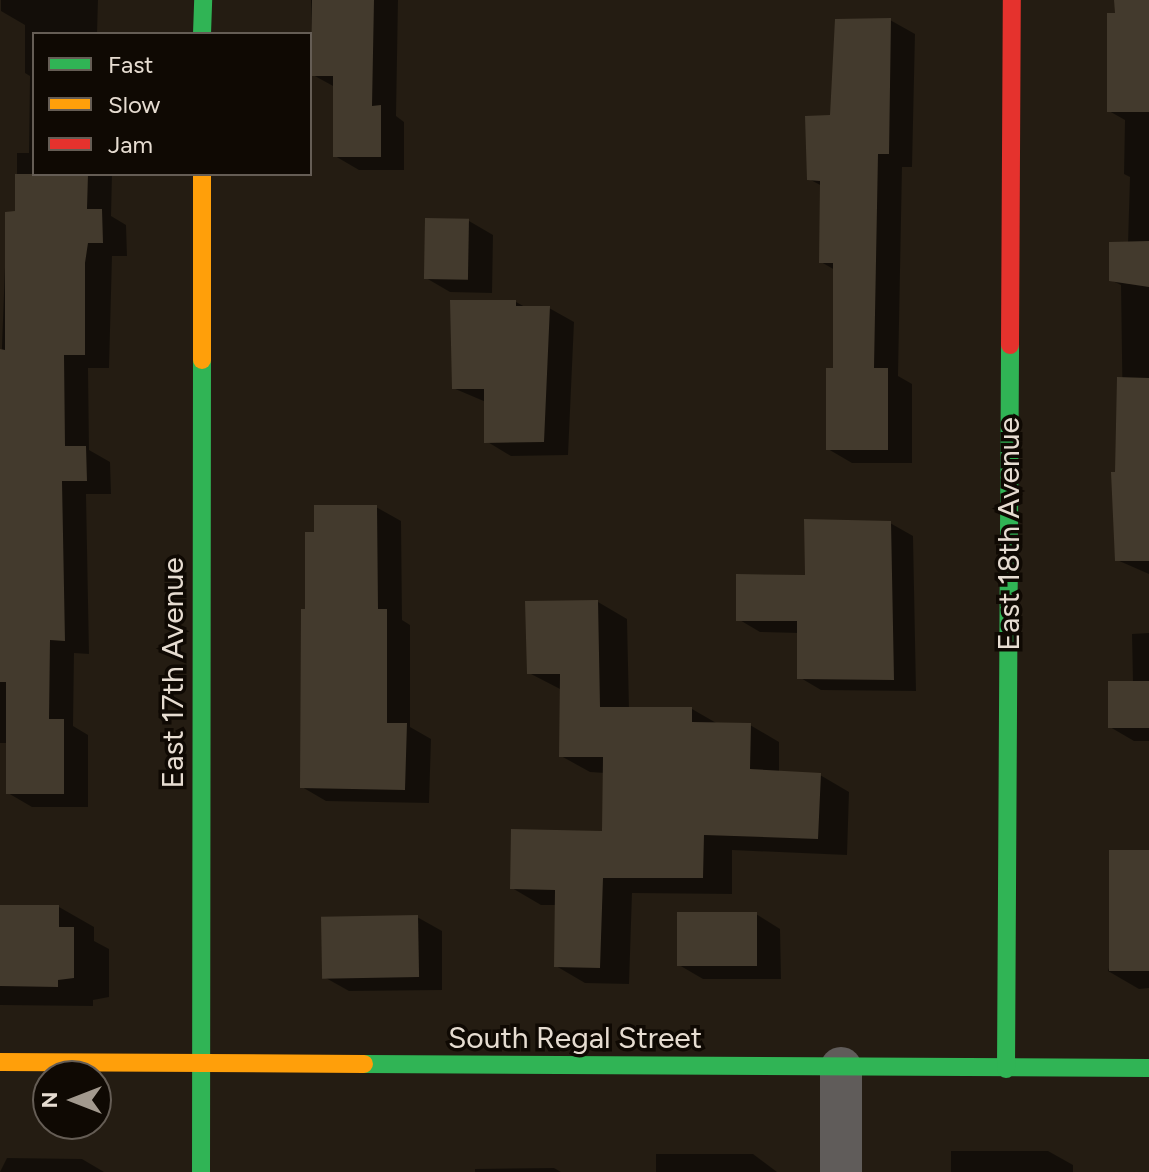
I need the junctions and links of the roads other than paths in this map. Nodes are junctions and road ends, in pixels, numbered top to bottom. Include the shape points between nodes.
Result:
1 (203, 0) edge
2 (1012, 0) edge
3 (202, 32) edge
4 (202, 176) edge
5 (0, 1062) edge
6 (200, 1063) junction
7 (841, 1068) junction
8 (1149, 1068) edge
9 (1006, 1069) junction
10 (201, 1172) edge
11 (841, 1172) edge

1 - 3 street
2 - 9 street, East 18th Avenue
4 - 6 street, East 17th Avenue
5 - 6 street, South Regal Street
6 - 7 street, South Regal Street
6 - 10 street, East 17th Avenue
7 - 9 street, South Regal Street
7 - 11 street
8 - 9 street, South Regal Street

